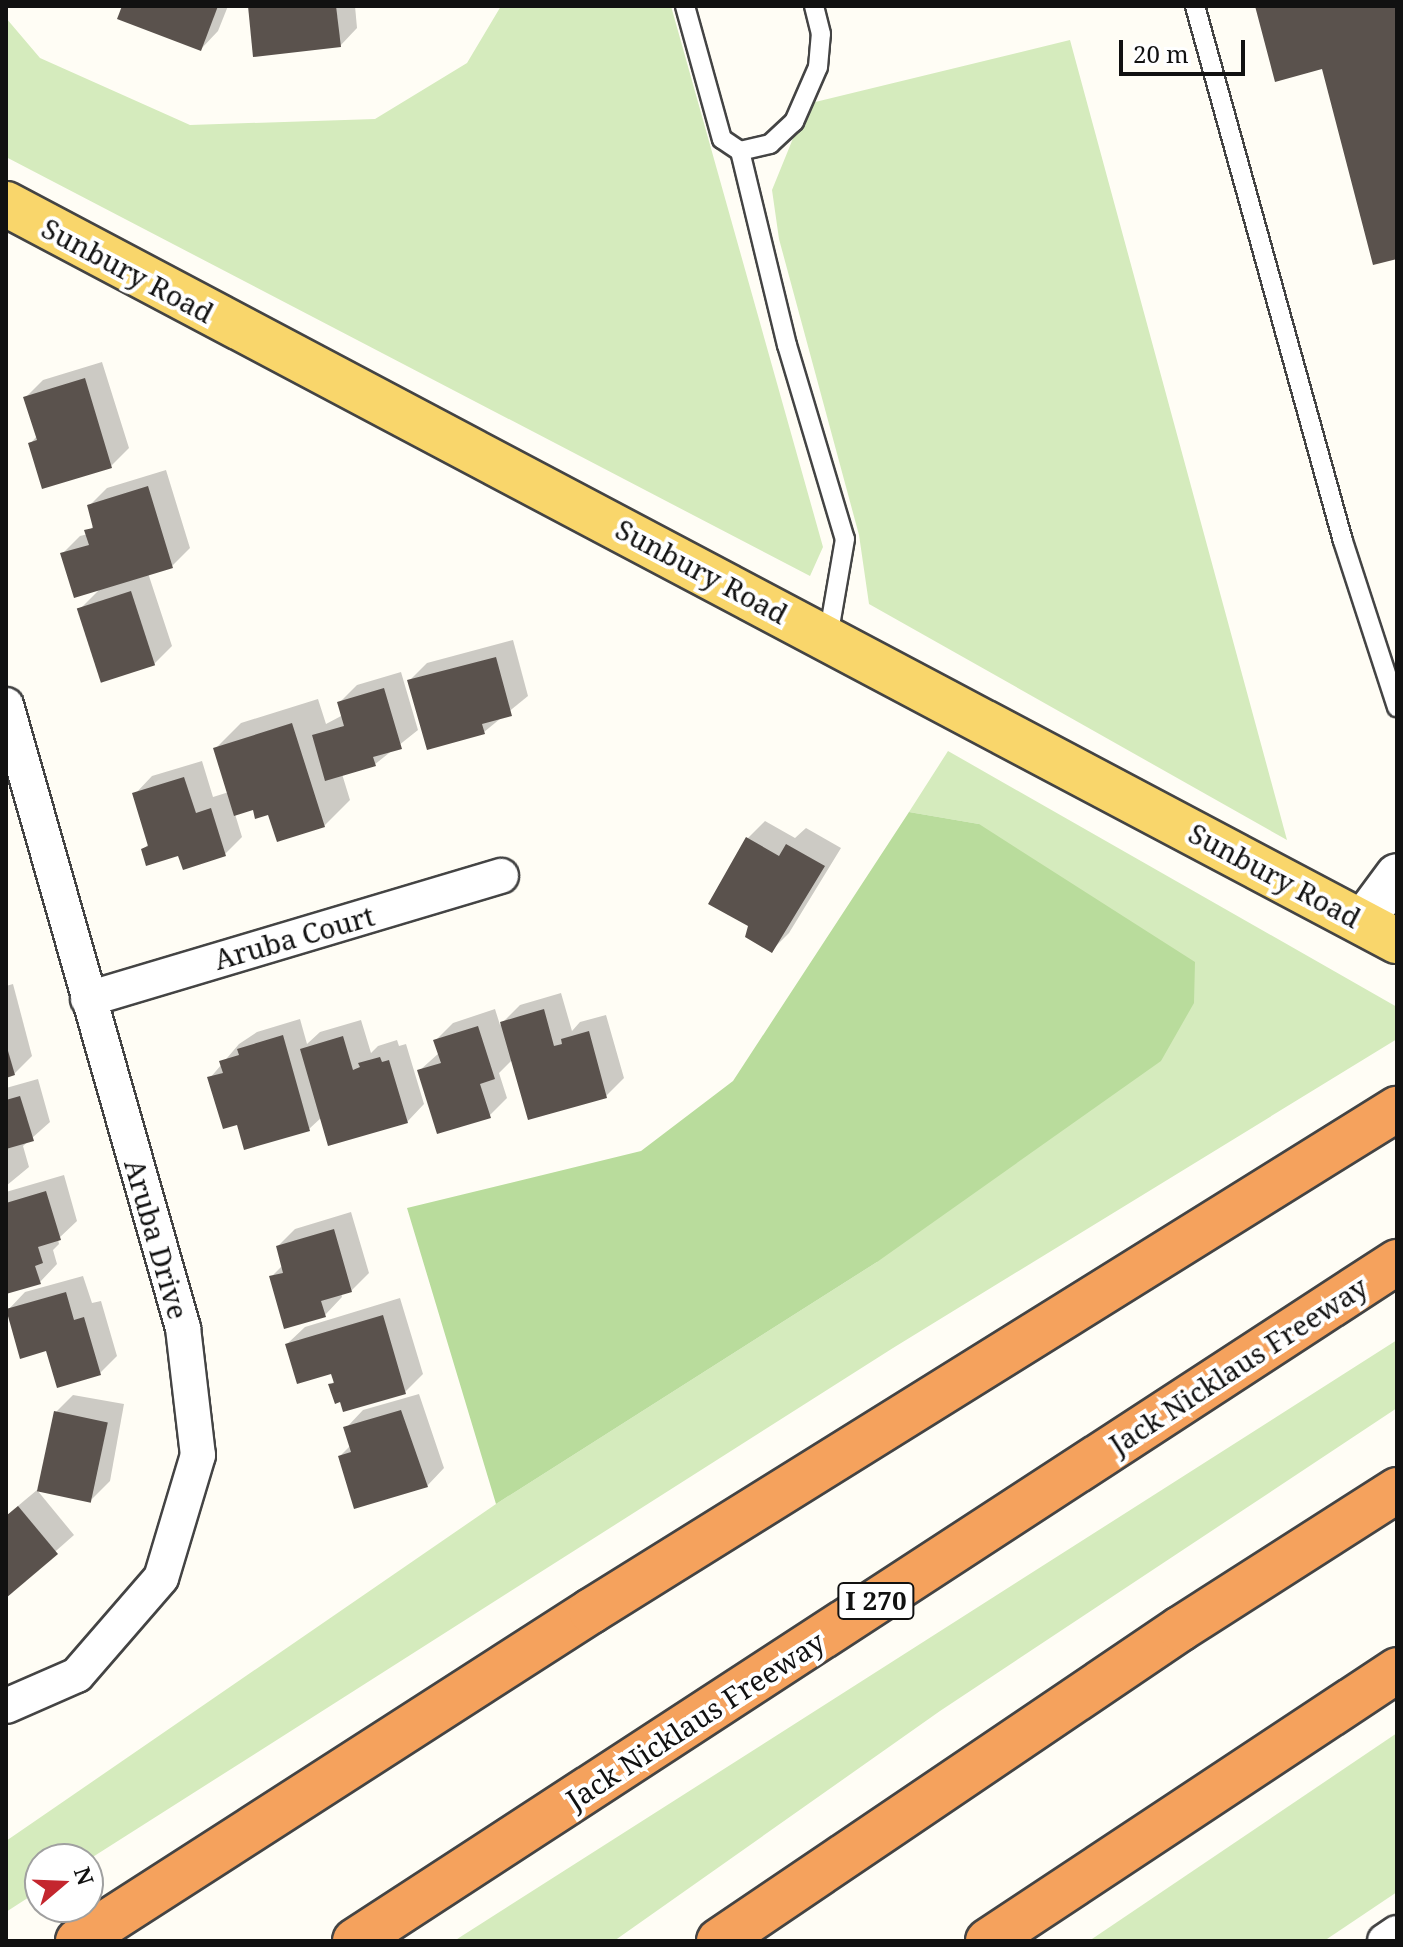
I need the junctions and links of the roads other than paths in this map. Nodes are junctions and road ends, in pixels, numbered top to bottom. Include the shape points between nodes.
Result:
1 (685, 6) edge
2 (814, 6) edge
3 (1195, 6) edge
4 (740, 151) junction
5 (6, 204) edge
6 (828, 637) junction
7 (6, 705) edge
8 (1397, 707) edge
9 (1397, 875) edge
10 (501, 876) dead end
11 (1380, 931) edge
12 (88, 999) junction
13 (1397, 1109) edge
14 (1397, 1262) edge
15 (1397, 1490) edge
16 (1397, 1670) edge
17 (6, 1706) edge
18 (1397, 1933) edge
19 (78, 1941) edge
20 (355, 1941) edge
21 (719, 1941) edge
22 (988, 1941) edge
23 (1385, 1941) edge

1 - 4 lane via 722,139
2 - 4 lane via 821,34 818,67 794,122 770,144
3 - 8 lane via 1343,541
4 - 6 lane via 787,345 845,539
5 - 6 main road, Sunbury Road
6 - 11 main road, Sunbury Road
7 - 12 street, Aruba Drive
9 - 11 street
10 - 12 street, Aruba Court
12 - 17 street, Aruba Drive via 183,1328 198,1455 161,1578 77,1675
13 - 19 highway via 591,1611
14 - 20 highway, Jack Nicklaus Freeway / I 270
15 - 21 highway via 1180,1629
16 - 22 highway
18 - 23 street

